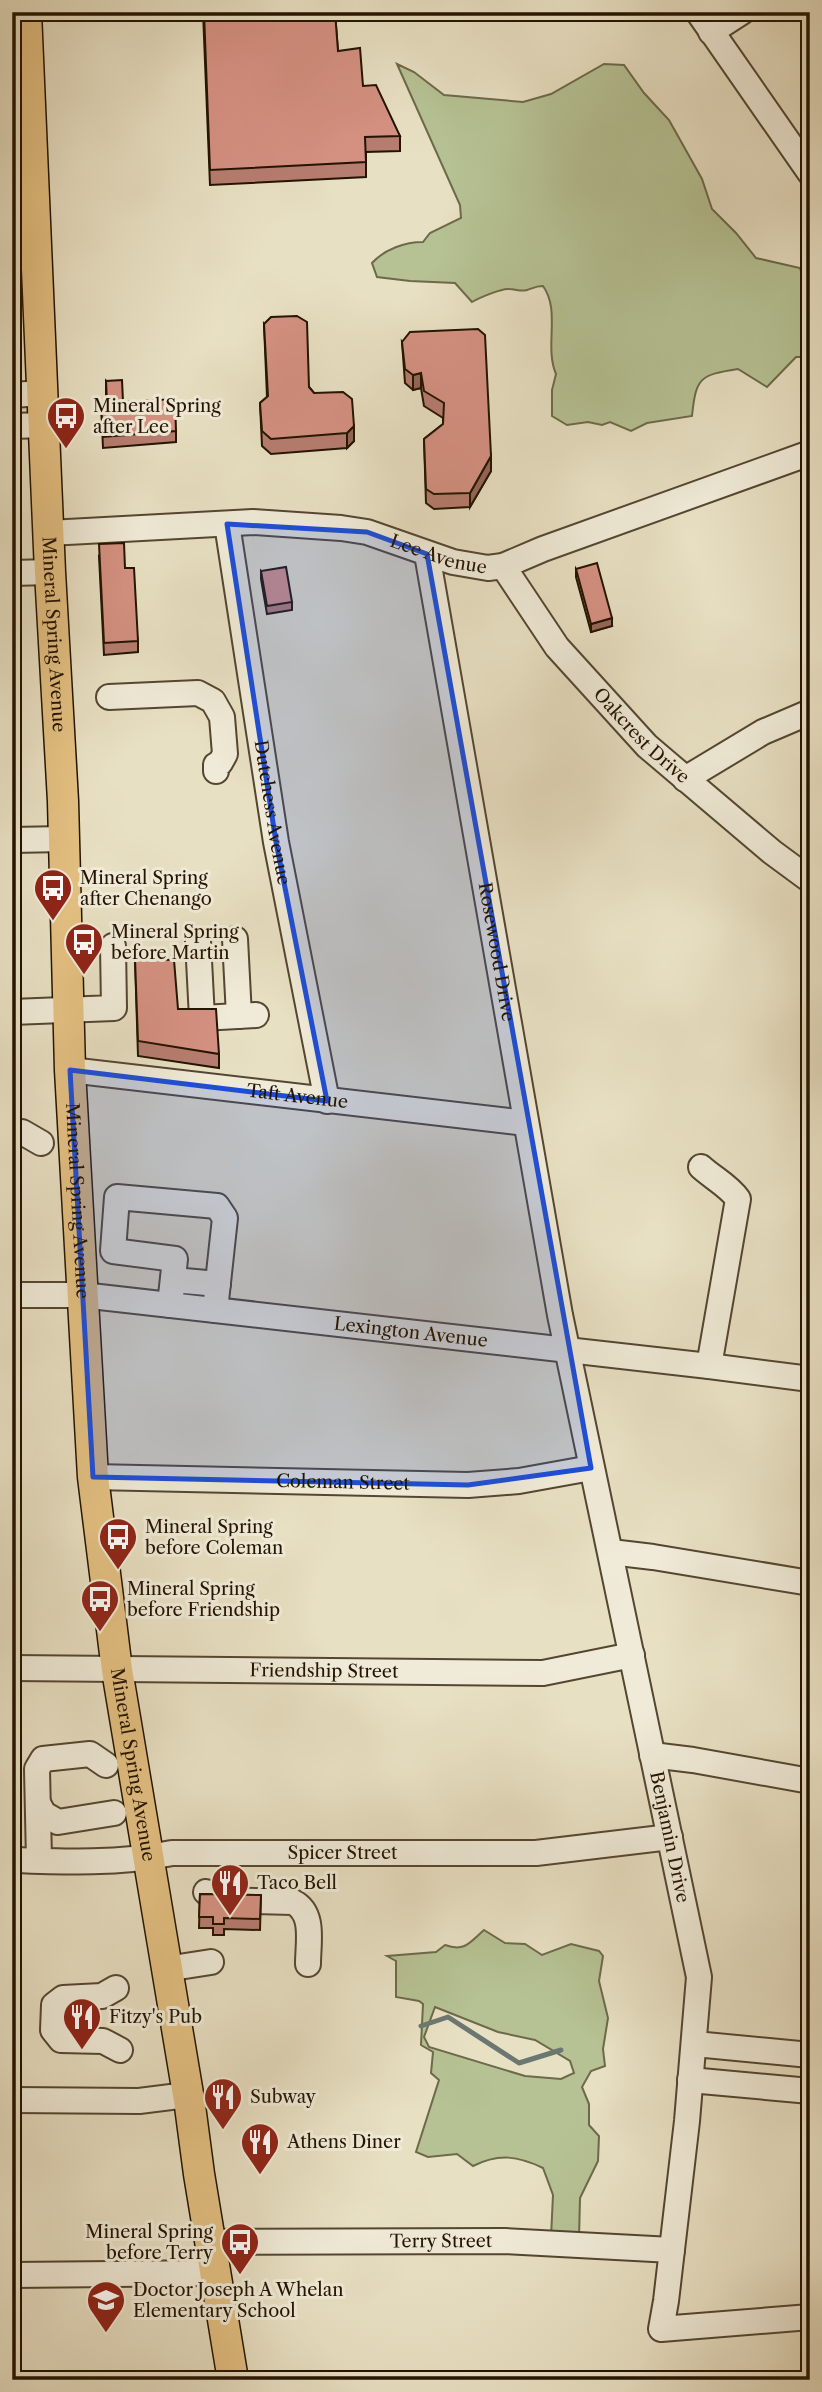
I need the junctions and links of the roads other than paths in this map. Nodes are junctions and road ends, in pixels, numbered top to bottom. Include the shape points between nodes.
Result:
1 (26, 12) edge
2 (742, 12) edge
3 (704, 22) edge
4 (810, 173) edge
5 (43, 393) junction
6 (12, 395) edge
7 (44, 425) junction
8 (12, 426) edge
9 (810, 453) edge
10 (227, 523) junction
11 (49, 533) junction
12 (427, 554) junction
13 (503, 566) junction
14 (50, 572) junction
15 (12, 573) edge
16 (109, 697) dead end
17 (810, 712) edge
18 (216, 771) dead end
19 (685, 779) junction
20 (64, 839) junction
21 (12, 840) edge
22 (810, 880) edge
23 (235, 939) dead end
24 (198, 941) dead end
25 (113, 946) dead end
26 (70, 1009) junction
27 (12, 1012) edge
28 (70, 1070) junction
29 (327, 1101) junction
30 (526, 1123) junction
31 (701, 1167) dead end
32 (173, 1280) junction
33 (218, 1284) junction
34 (12, 1295) edge
35 (82, 1295) junction
36 (170, 1305) junction
37 (215, 1310) junction
38 (567, 1351) junction
39 (709, 1366) junction
40 (810, 1379) edge
41 (591, 1468) junction
42 (93, 1477) junction
43 (611, 1552) junction
44 (810, 1583) edge
45 (632, 1656) junction
46 (12, 1668) edge
47 (117, 1670) junction
48 (652, 1755) junction
49 (106, 1765) dead end
50 (810, 1781) edge
51 (39, 1805) junction
52 (114, 1813) dead end
53 (670, 1837) junction
54 (148, 1858) junction
55 (12, 1860) edge
56 (39, 1860) junction
57 (206, 1892) edge
58 (211, 1962) dead end
59 (308, 1964) dead end
60 (166, 1969) junction
61 (116, 1987) dead end
62 (695, 2044) junction
63 (120, 2050) dead end
64 (810, 2055) edge
65 (690, 2080) junction
66 (810, 2091) edge
67 (187, 2095) junction
68 (12, 2100) edge
69 (210, 2242) junction
70 (672, 2250) junction
71 (216, 2273) junction
72 (12, 2274) edge
73 (810, 2317) edge
74 (233, 2380) edge

1 - 5 main road, Mineral Spring Avenue
2 - 3 street
3 - 4 street
5 - 6 street
5 - 7 main road, Mineral Spring Avenue
7 - 8 street
7 - 11 main road, Mineral Spring Avenue
9 - 13 street, Lee Avenue
10 - 11 street, Lee Avenue
10 - 12 street, Lee Avenue via 367,532
10 - 29 street, Dutchess Avenue via 276,842
11 - 14 main road, Mineral Spring Avenue
12 - 13 street, Lee Avenue via 479,567
12 - 30 street, Rosewood Drive
13 - 19 street, Oakcrest Drive via 557,647 647,746
14 - 15 street
14 - 20 main road, Mineral Spring Avenue
16 - 18 street via 198,694 213,701 222,717 225,754
17 - 19 street via 763,732
19 - 22 street, Oakcrest Drive
20 - 21 street
20 - 26 main road, Mineral Spring Avenue
23 - 24 street via 247,1015 202,1018
25 - 26 street via 114,1008
26 - 27 street
26 - 28 main road, Mineral Spring Avenue
28 - 29 street, Taft Avenue
28 - 35 main road, Mineral Spring Avenue
29 - 30 street, Taft Avenue
30 - 38 street, Rosewood Drive
31 - 39 street via 738,1199
32 - 33 street
32 - 33 street via 175,1259 113,1251 117,1196 217,1206 225,1218
32 - 36 street
33 - 37 street
34 - 35 street, Lexington Avenue
35 - 36 street, Lexington Avenue
35 - 42 main road, Mineral Spring Avenue
36 - 37 street, Lexington Avenue
37 - 38 street, Lexington Avenue
38 - 39 street, Lexington Avenue
38 - 41 street, Benjamin Drive
39 - 40 street, Lexington Avenue
41 - 42 street, Coleman Street via 468,1485
41 - 43 street, Benjamin Drive
42 - 47 main road, Mineral Spring Avenue
43 - 44 street
43 - 45 street, Benjamin Drive
45 - 47 street, Friendship Street via 543,1673
45 - 48 street, Benjamin Drive
46 - 47 street, Friendship Street
47 - 54 main road, Mineral Spring Avenue
48 - 50 street
48 - 53 street, Benjamin Drive
49 - 51 street via 90,1754 43,1759 37,1769
51 - 52 street via 58,1822
51 - 56 street
53 - 54 street, Spicer Street via 536,1853 172,1853
53 - 62 street, Benjamin Drive via 699,1977
54 - 56 street, Spicer Street
54 - 60 main road, Mineral Spring Avenue
55 - 56 street, Spicer Street
57 - 59 street via 216,1900 300,1905 307,1915
58 - 60 street
60 - 67 main road, Mineral Spring Avenue
61 - 63 street via 102,1996 63,1998 54,2005 53,2030 61,2040 103,2041
62 - 64 street
62 - 65 street, Benjamin Drive
65 - 66 street
65 - 70 street, Benjamin Drive
67 - 68 street via 139,2101
67 - 69 main road, Mineral Spring Avenue
69 - 70 street, Terry Street via 505,2241
69 - 71 main road, Mineral Spring Avenue
70 - 73 street, Benjamin Drive via 661,2329
71 - 72 street
71 - 74 main road, Mineral Spring Avenue

